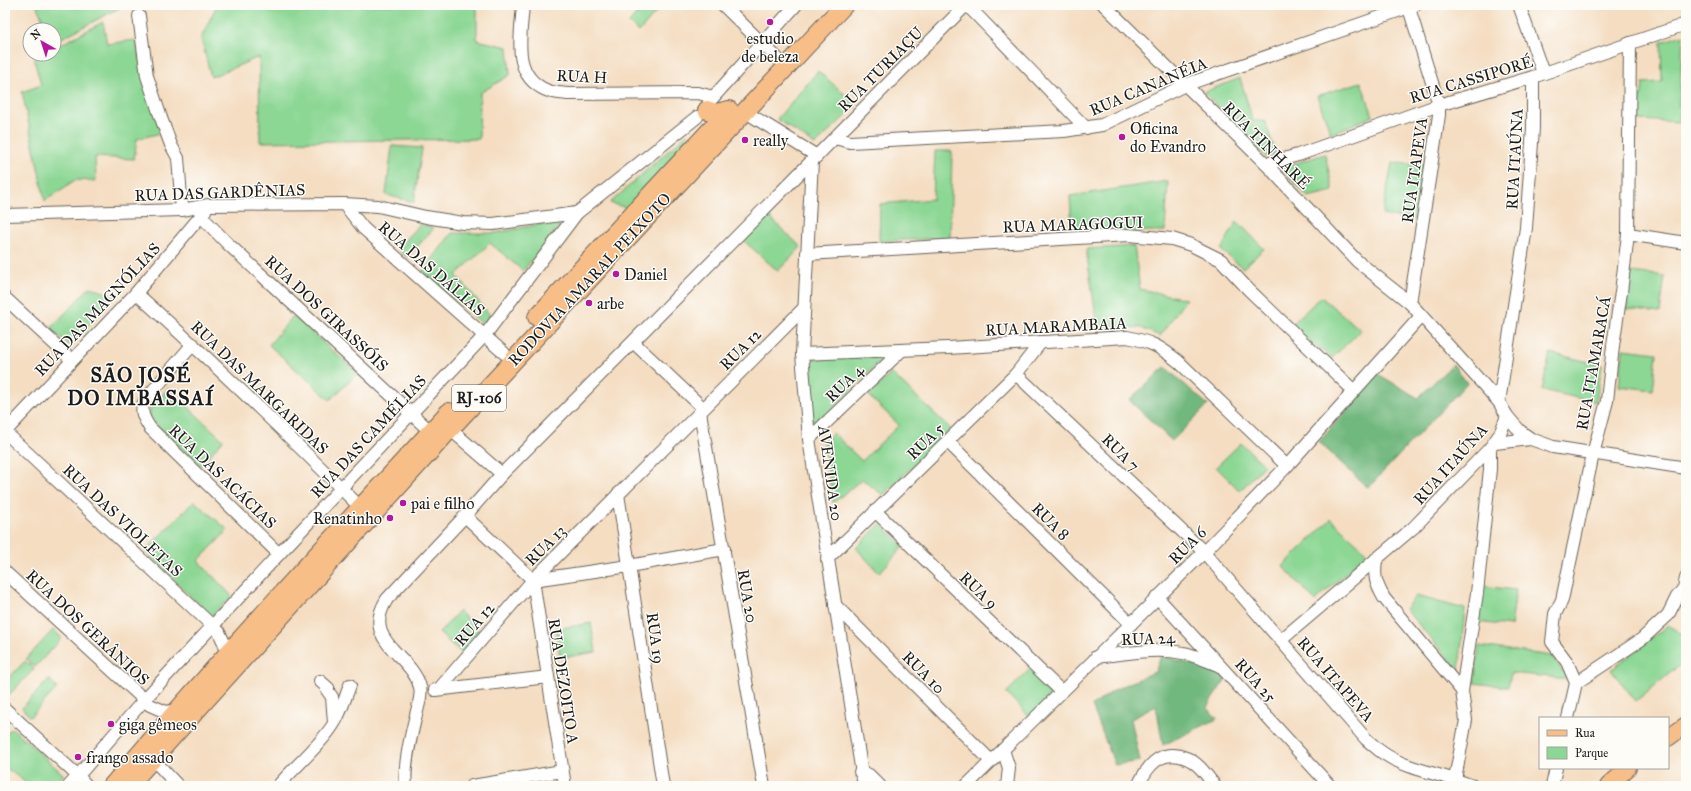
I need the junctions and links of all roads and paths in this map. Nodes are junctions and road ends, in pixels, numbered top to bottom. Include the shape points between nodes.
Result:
1 (523, 5) edge
2 (723, 5) edge
3 (796, 5) edge
4 (827, 5) edge
5 (844, 5) edge
6 (967, 5) edge
7 (1106, 5) edge
8 (1519, 5) edge
9 (1411, 6) edge
10 (139, 16) dead end
11 (1686, 24) edge
12 (1630, 43) junction
13 (761, 44) junction
14 (777, 58) junction
15 (1538, 75) junction
16 (1185, 85) junction
17 (1439, 105) junction
18 (704, 110) junction
19 (736, 111) junction
20 (1086, 128) junction
21 (702, 138) junction
22 (835, 138) junction
23 (814, 159) junction
24 (1266, 164) junction
25 (344, 204) junction
26 (209, 205) junction
27 (182, 210) junction
28 (577, 213) junction
29 (5, 215) edge
30 (202, 217) junction
31 (1628, 234) junction
32 (1686, 243) edge
33 (807, 254) junction
34 (136, 293) junction
35 (5, 298) edge
36 (1410, 303) junction
37 (803, 308) junction
38 (1420, 316) junction
39 (485, 335) junction
40 (632, 342) junction
41 (1041, 342) junction
42 (193, 344) junction
43 (902, 350) junction
44 (504, 353) junction
45 (802, 354) junction
46 (72, 360) junction
47 (1016, 374) junction
48 (1354, 391) junction
49 (1499, 402) junction
50 (702, 410) junction
51 (410, 413) junction
52 (1507, 416) junction
53 (450, 429) junction
54 (5, 432) edge
55 (430, 432) junction
56 (809, 439) junction
57 (1531, 439) junction
58 (948, 442) junction
59 (1492, 446) junction
60 (1593, 454) junction
61 (1287, 466) junction
62 (1686, 468) edge
63 (502, 474) junction
64 (341, 488) junction
65 (618, 494) junction
66 (360, 507) junction
67 (875, 512) junction
68 (465, 516) junction
69 (724, 549) junction
70 (1204, 552) junction
71 (279, 554) junction
72 (827, 559) junction
73 (1376, 559) junction
74 (629, 566) junction
75 (5, 572) edge
76 (1686, 578) edge
77 (533, 580) junction
78 (1158, 597) junction
79 (835, 606) junction
80 (1131, 624) junction
81 (216, 629) junction
82 (244, 635) junction
83 (1281, 640) junction
84 (226, 656) junction
85 (1096, 657) junction
86 (1223, 667) junction
87 (548, 677) junction
88 (320, 681) dead end
89 (1576, 683) junction
90 (350, 685) dead end
91 (439, 689) junction
92 (422, 691) junction
93 (1061, 691) junction
94 (1462, 691) junction
95 (147, 703) junction
96 (5, 709) edge
97 (178, 710) junction
98 (1568, 717) edge
99 (334, 724) junction
100 (1686, 725) edge
101 (155, 735) junction
102 (1669, 737) edge
103 (1003, 750) junction
104 (152, 758) junction
105 (991, 761) junction
106 (1556, 769) edge
107 (1627, 769) edge
108 (562, 771) junction
109 (860, 772) junction
110 (1455, 779) junction
111 (86, 782) edge
112 (69, 786) edge
113 (112, 786) edge
114 (128, 786) edge
115 (178, 786) edge
116 (278, 786) edge
117 (406, 786) edge
118 (472, 786) edge
119 (565, 786) edge
120 (663, 786) edge
121 (764, 786) edge
122 (864, 786) edge
123 (880, 786) edge
124 (966, 786) edge
125 (1007, 786) edge
126 (1138, 786) edge
127 (1215, 786) edge
128 (1330, 786) edge
129 (1473, 786) edge
130 (1552, 786) edge
131 (1608, 786) edge

1 - 18 street, RUA H via 520,48 522,62 526,74 536,84 547,90 567,94 698,93
2 - 13 street
3 - 13 street, RUA DAS CAMÉLIAS
4 - 14 highway, RODOVIA AMARAL PEIXOTO / RJ-106
5 - 19 highway, RODOVIA AMARAL PEIXOTO / RJ-106
6 - 20 street
6 - 22 street, RUA TURIAÇU
7 - 16 street, RUA TINHARÉ
8 - 15 street
9 - 16 street, RUA CANANÉIA
9 - 17 street, RUA ITAPEVA
10 - 27 street via 147,76 178,158
11 - 12 street, RUA CASSIPORÉ
12 - 15 street, RUA CASSIPORÉ
12 - 31 street, RUA ITAMARACÁ
13 - 14 street
13 - 18 street, RUA DAS CAMÉLIAS
14 - 19 highway, RODOVIA AMARAL PEIXOTO / RJ-106
15 - 17 street, RUA CASSIPORÉ
15 - 49 street, RUA ITAÚNA via 1526,228
16 - 20 street, RUA CANANÉIA via 1102,125
16 - 24 street, RUA TINHARÉ
17 - 24 street, RUA CASSIPORÉ
17 - 36 street, RUA ITAPEVA
18 - 19 highway via 716,113
18 - 21 highway
18 - 28 street, RUA DAS CAMÉLIAS
19 - 21 highway, RODOVIA AMARAL PEIXOTO / RJ-106
19 - 23 street
19 - 53 highway, RODOVIA AMARAL PEIXOTO / RJ-106
20 - 22 street, RUA CANANÉIA via 850,142
21 - 44 highway, RODOVIA AMARAL PEIXOTO / RJ-106
22 - 23 street, RUA TURIAÇU
23 - 33 street, AVENIDA 20
23 - 40 street, RUA TURIAÇU
24 - 36 street, RUA TINHARÉ via 1357,261
25 - 26 street, RUA DAS GARDÊNIAS
25 - 28 street, RUA DAS GARDÊNIAS via 378,206 463,223 493,224
25 - 39 street, RUA DAS DÁLIAS via 363,228
26 - 27 street, RUA DAS GARDÊNIAS
26 - 30 street, RUA DAS MAGNÓLIAS
27 - 29 street, RUA DAS GARDÊNIAS
28 - 39 street, RUA DAS CAMÉLIAS
30 - 34 street, RUA DAS MAGNÓLIAS
30 - 51 street, RUA DOS GIRASSÓIS
31 - 32 street
31 - 60 street, RUA ITAMARACÁ via 1606,401
33 - 37 street, AVENIDA 20
33 - 48 street, RUA MARAGOGUI via 1128,235 1172,239 1221,260
34 - 42 street, RUA DAS MARGARIDAS
34 - 46 street, RUA DAS MAGNÓLIAS
35 - 46 street
36 - 38 street
37 - 45 street, AVENIDA 20
37 - 50 street, RUA 12
38 - 48 street, RUA 6
38 - 49 street
39 - 44 street, RUA DAS DÁLIAS
39 - 51 street, RUA DAS CAMÉLIAS
40 - 50 street
40 - 63 street, RUA TURIAÇU
41 - 43 street, RUA MARAMBAIA
41 - 47 street, RUA 5
41 - 61 street, RUA MARAMBAIA via 1127,337 1162,347
42 - 64 street, RUA DAS MARGARIDAS
42 - 71 street, RUA DAS ACÁCIAS via 145,400 142,416 150,428
43 - 45 street, RUA MARAMBAIA
43 - 56 street, RUA 4
44 - 55 highway, RODOVIA AMARAL PEIXOTO / RJ-106
45 - 56 street, AVENIDA 20
46 - 54 street, RUA DAS MAGNÓLIAS
47 - 58 street, RUA 5
47 - 70 street, RUA 7
48 - 61 street, RUA 6
49 - 52 street, RUA ITAÚNA
50 - 65 street, RUA 13
50 - 69 street, RUA 20
51 - 55 street, RUA DOS GIRASSÓIS
51 - 64 street, RUA DAS CAMÉLIAS
52 - 57 street
52 - 59 street, RUA ITAÚNA
53 - 63 street
53 - 104 highway, RODOVIA AMARAL PEIXOTO / RJ-106
54 - 81 street, RUA DAS VIOLETAS
55 - 66 highway, RODOVIA AMARAL PEIXOTO / RJ-106
56 - 72 street, AVENIDA 20
57 - 59 street
57 - 60 street via 1552,447
58 - 67 street, RUA 5
58 - 80 street, RUA 8
59 - 73 street, RUA ITAÚNA via 1413,528
59 - 94 street via 1477,593
60 - 62 street
60 - 89 street, RUA ITAMARACÁ via 1562,600 1555,614 1552,642 1567,662
61 - 70 street, RUA 6
63 - 68 street, RUA TURIAÇU
64 - 66 street, RUA DAS MARGARIDAS
64 - 71 street, RUA DAS CAMÉLIAS
65 - 74 street, RUA 19
65 - 77 street, RUA 13
66 - 82 highway, RODOVIA AMARAL PEIXOTO / RJ-106
67 - 72 street, RUA 5
67 - 93 street, RUA 9
68 - 77 street
68 - 92 street, RUA TURIAÇU via 387,599 378,617 386,643 414,672
69 - 74 street, RUA 13
69 - 121 street, RUA 20
70 - 78 street, RUA 6
70 - 83 street, RUA ITAPEVA
71 - 81 street, RUA DAS CAMÉLIAS
72 - 79 street, AVENIDA 20
73 - 83 street, RUA ITAÚNA
73 - 94 street via 1374,575 1384,598
74 - 77 street, RUA 13
74 - 120 street, RUA 19
75 - 95 street, RUA DOS GERÂNIOS
76 - 89 street via 1684,588 1668,615 1642,639
77 - 87 street, RUA DEZOITO A
77 - 91 street, RUA 12
78 - 80 street, RUA 6
78 - 86 street, RUA 25
79 - 105 street, RUA 10
79 - 109 street, AVENIDA 20
80 - 85 street, RUA 6
81 - 82 street via 232,637
81 - 84 street, RUA DAS VIOLETAS via 225,645
81 - 95 street, RUA DAS CAMÉLIAS
82 - 84 highway, RODOVIA AMARAL PEIXOTO / RJ-106
83 - 110 street, RUA ITAPEVA via 1366,739 1383,753 1408,766
84 - 97 highway, RODOVIA AMARAL PEIXOTO / RJ-106
85 - 86 street, RUA 24 via 1150,650 1164,651 1183,653
85 - 93 street, RUA 6
86 - 128 street, RUA 25
87 - 91 street
87 - 108 street, RUA DEZOITO A
88 - 99 street via 328,688 332,697
89 - 98 street
90 - 99 street
91 - 92 street
92 - 117 street via 411,738
93 - 103 street, RUA 6
94 - 110 street via 1466,720
95 - 97 street, RUA DOS GERÂNIOS via 166,712
95 - 101 street, RUA DOS GERÂNIOS via 158,720
95 - 111 street, RUA DAS CAMÉLIAS
96 - 111 street
97 - 101 highway, RODOVIA AMARAL PEIXOTO / RJ-106
99 - 116 street via 319,744
100 - 102 main road
101 - 113 highway, RODOVIA AMARAL PEIXOTO / RJ-106
103 - 105 street, RUA 6
103 - 125 street via 1009,768
104 - 114 highway, RODOVIA AMARAL PEIXOTO / RJ-106
104 - 115 street
105 - 124 street, RUA 6
106 - 130 street
107 - 131 main road
108 - 118 street
108 - 119 street, RUA DEZOITO A
109 - 122 street, AVENIDA 20
109 - 123 street via 869,775
110 - 129 street, RUA ITAPEVA
111 - 112 street, RUA DAS CAMÉLIAS
126 - 127 street via 1148,766 1160,757 1171,755 1186,758 1200,768

